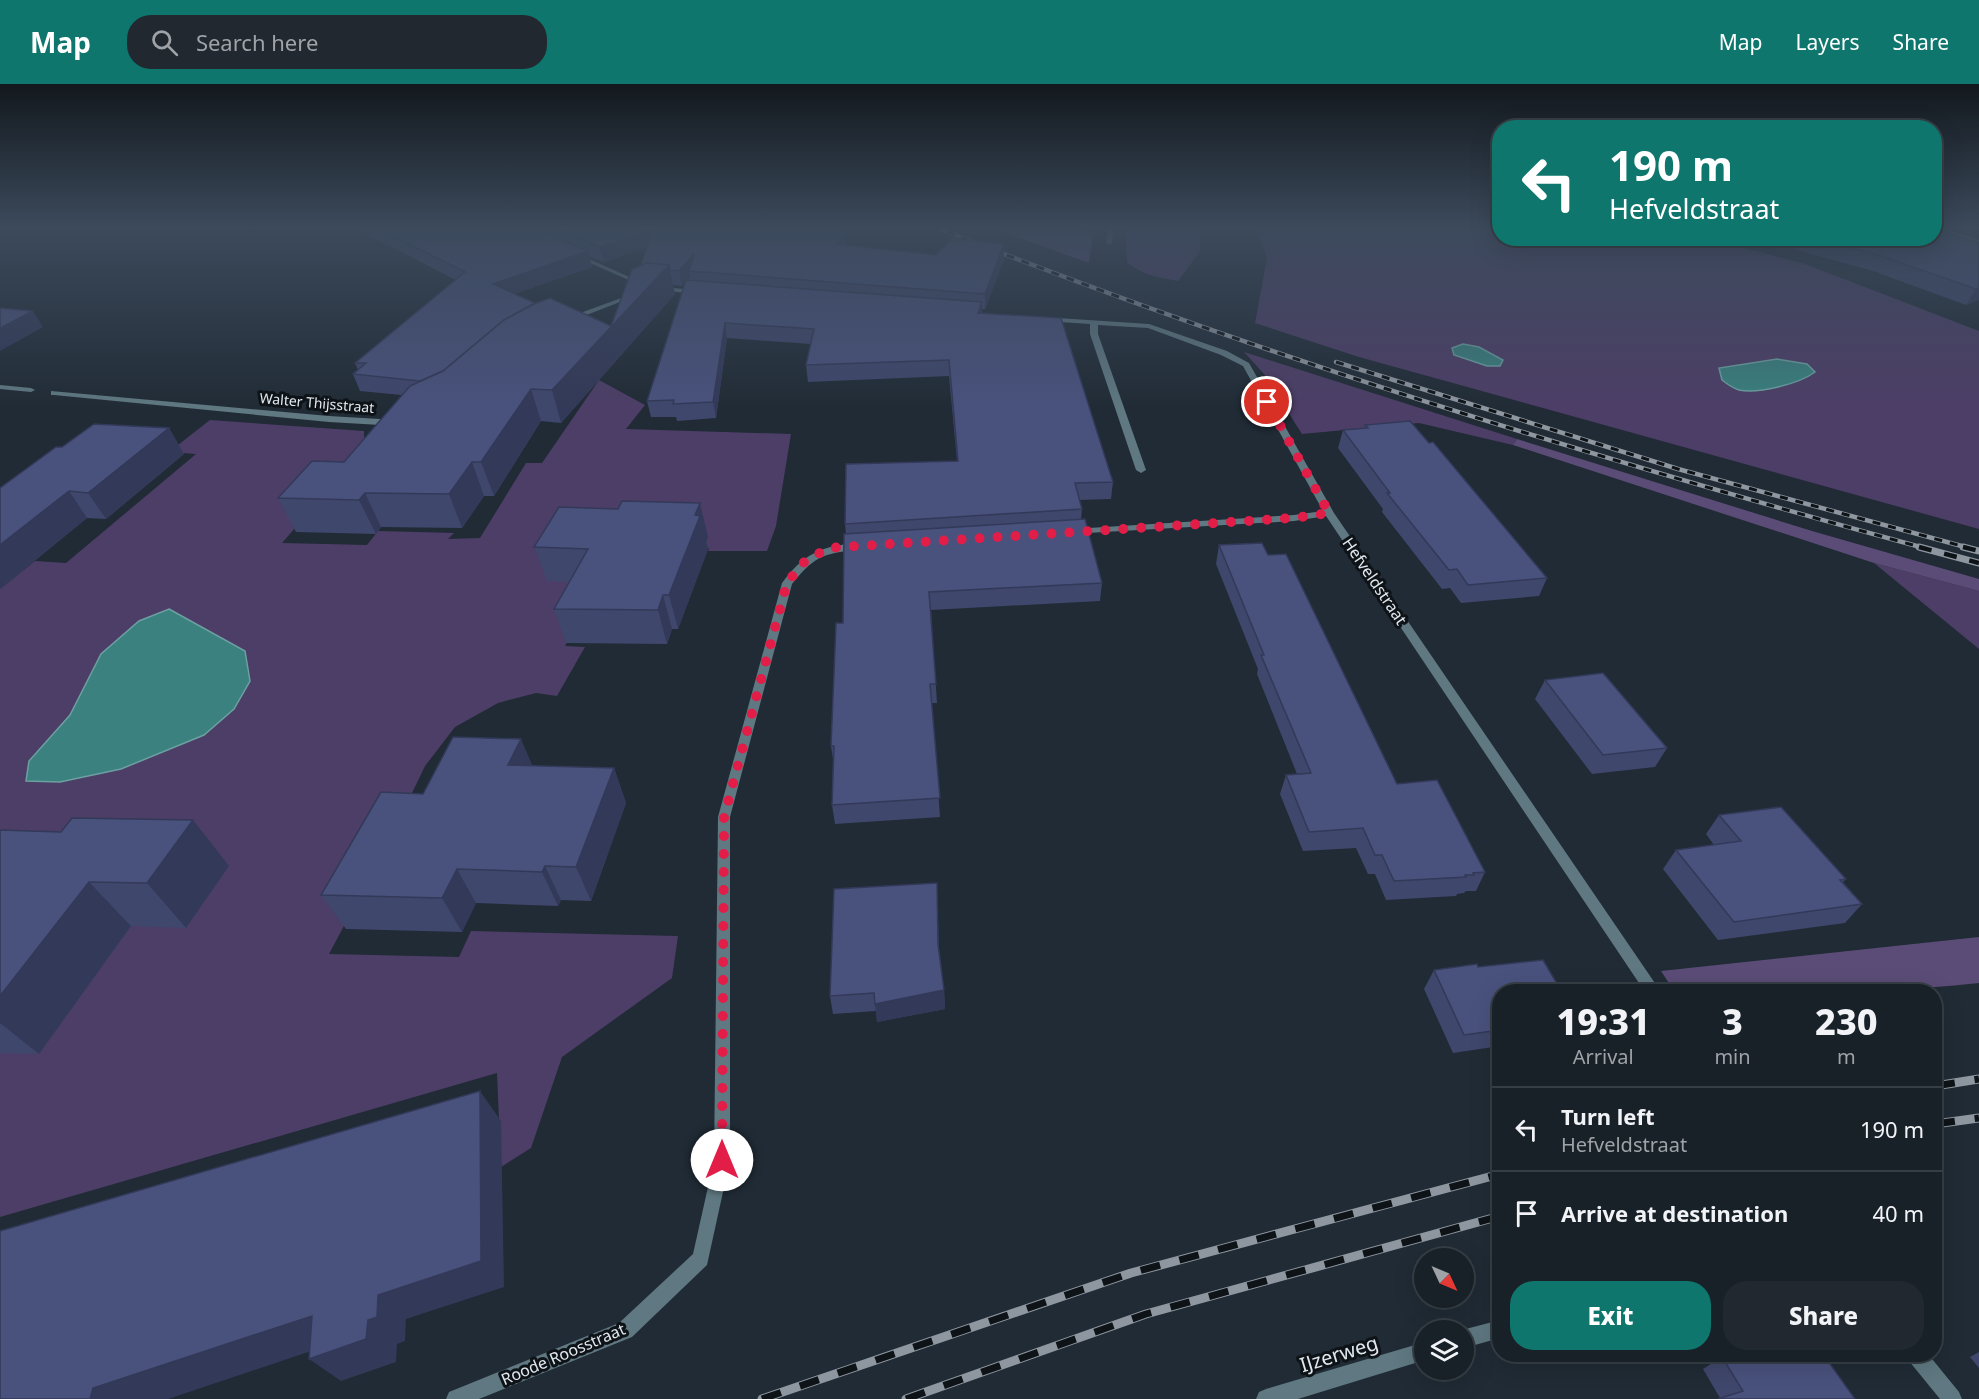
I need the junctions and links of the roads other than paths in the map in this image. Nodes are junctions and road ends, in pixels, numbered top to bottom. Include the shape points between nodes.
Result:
1 (652, 288) joint
2 (705, 293) edge
3 (1032, 318) edge
4 (562, 322) edge
5 (1094, 322) junction
6 (0, 387) edge
7 (31, 390) dead end
8 (54, 393) dead end
9 (401, 417) edge
10 (1141, 470) dead end
11 (1329, 513) junction
12 (1055, 533) edge
13 (876, 545) edge
14 (1649, 984) edge
15 (1492, 1331) edge
16 (1474, 1336) edge
17 (1414, 1354) edge
18 (1922, 1362) edge
19 (456, 1399) edge
20 (1266, 1399) edge
21 (1952, 1399) edge

1 - 2 street
1 - 4 street
3 - 5 street, Hefveldstraat
5 - 10 street via 1094,334
5 - 11 street, Hefveldstraat via 1149,326 1246,365
6 - 7 street
8 - 9 street, Walter Thijsstraat via 329,419 380,422
11 - 12 street
11 - 14 street, Hefveldstraat
13 - 19 street, Roode Roosstraat via 828,548 803,563 787,583 724,817 722,1160 701,1259 625,1330
15 - 16 street
17 - 20 street, IJzerweg
18 - 21 street

